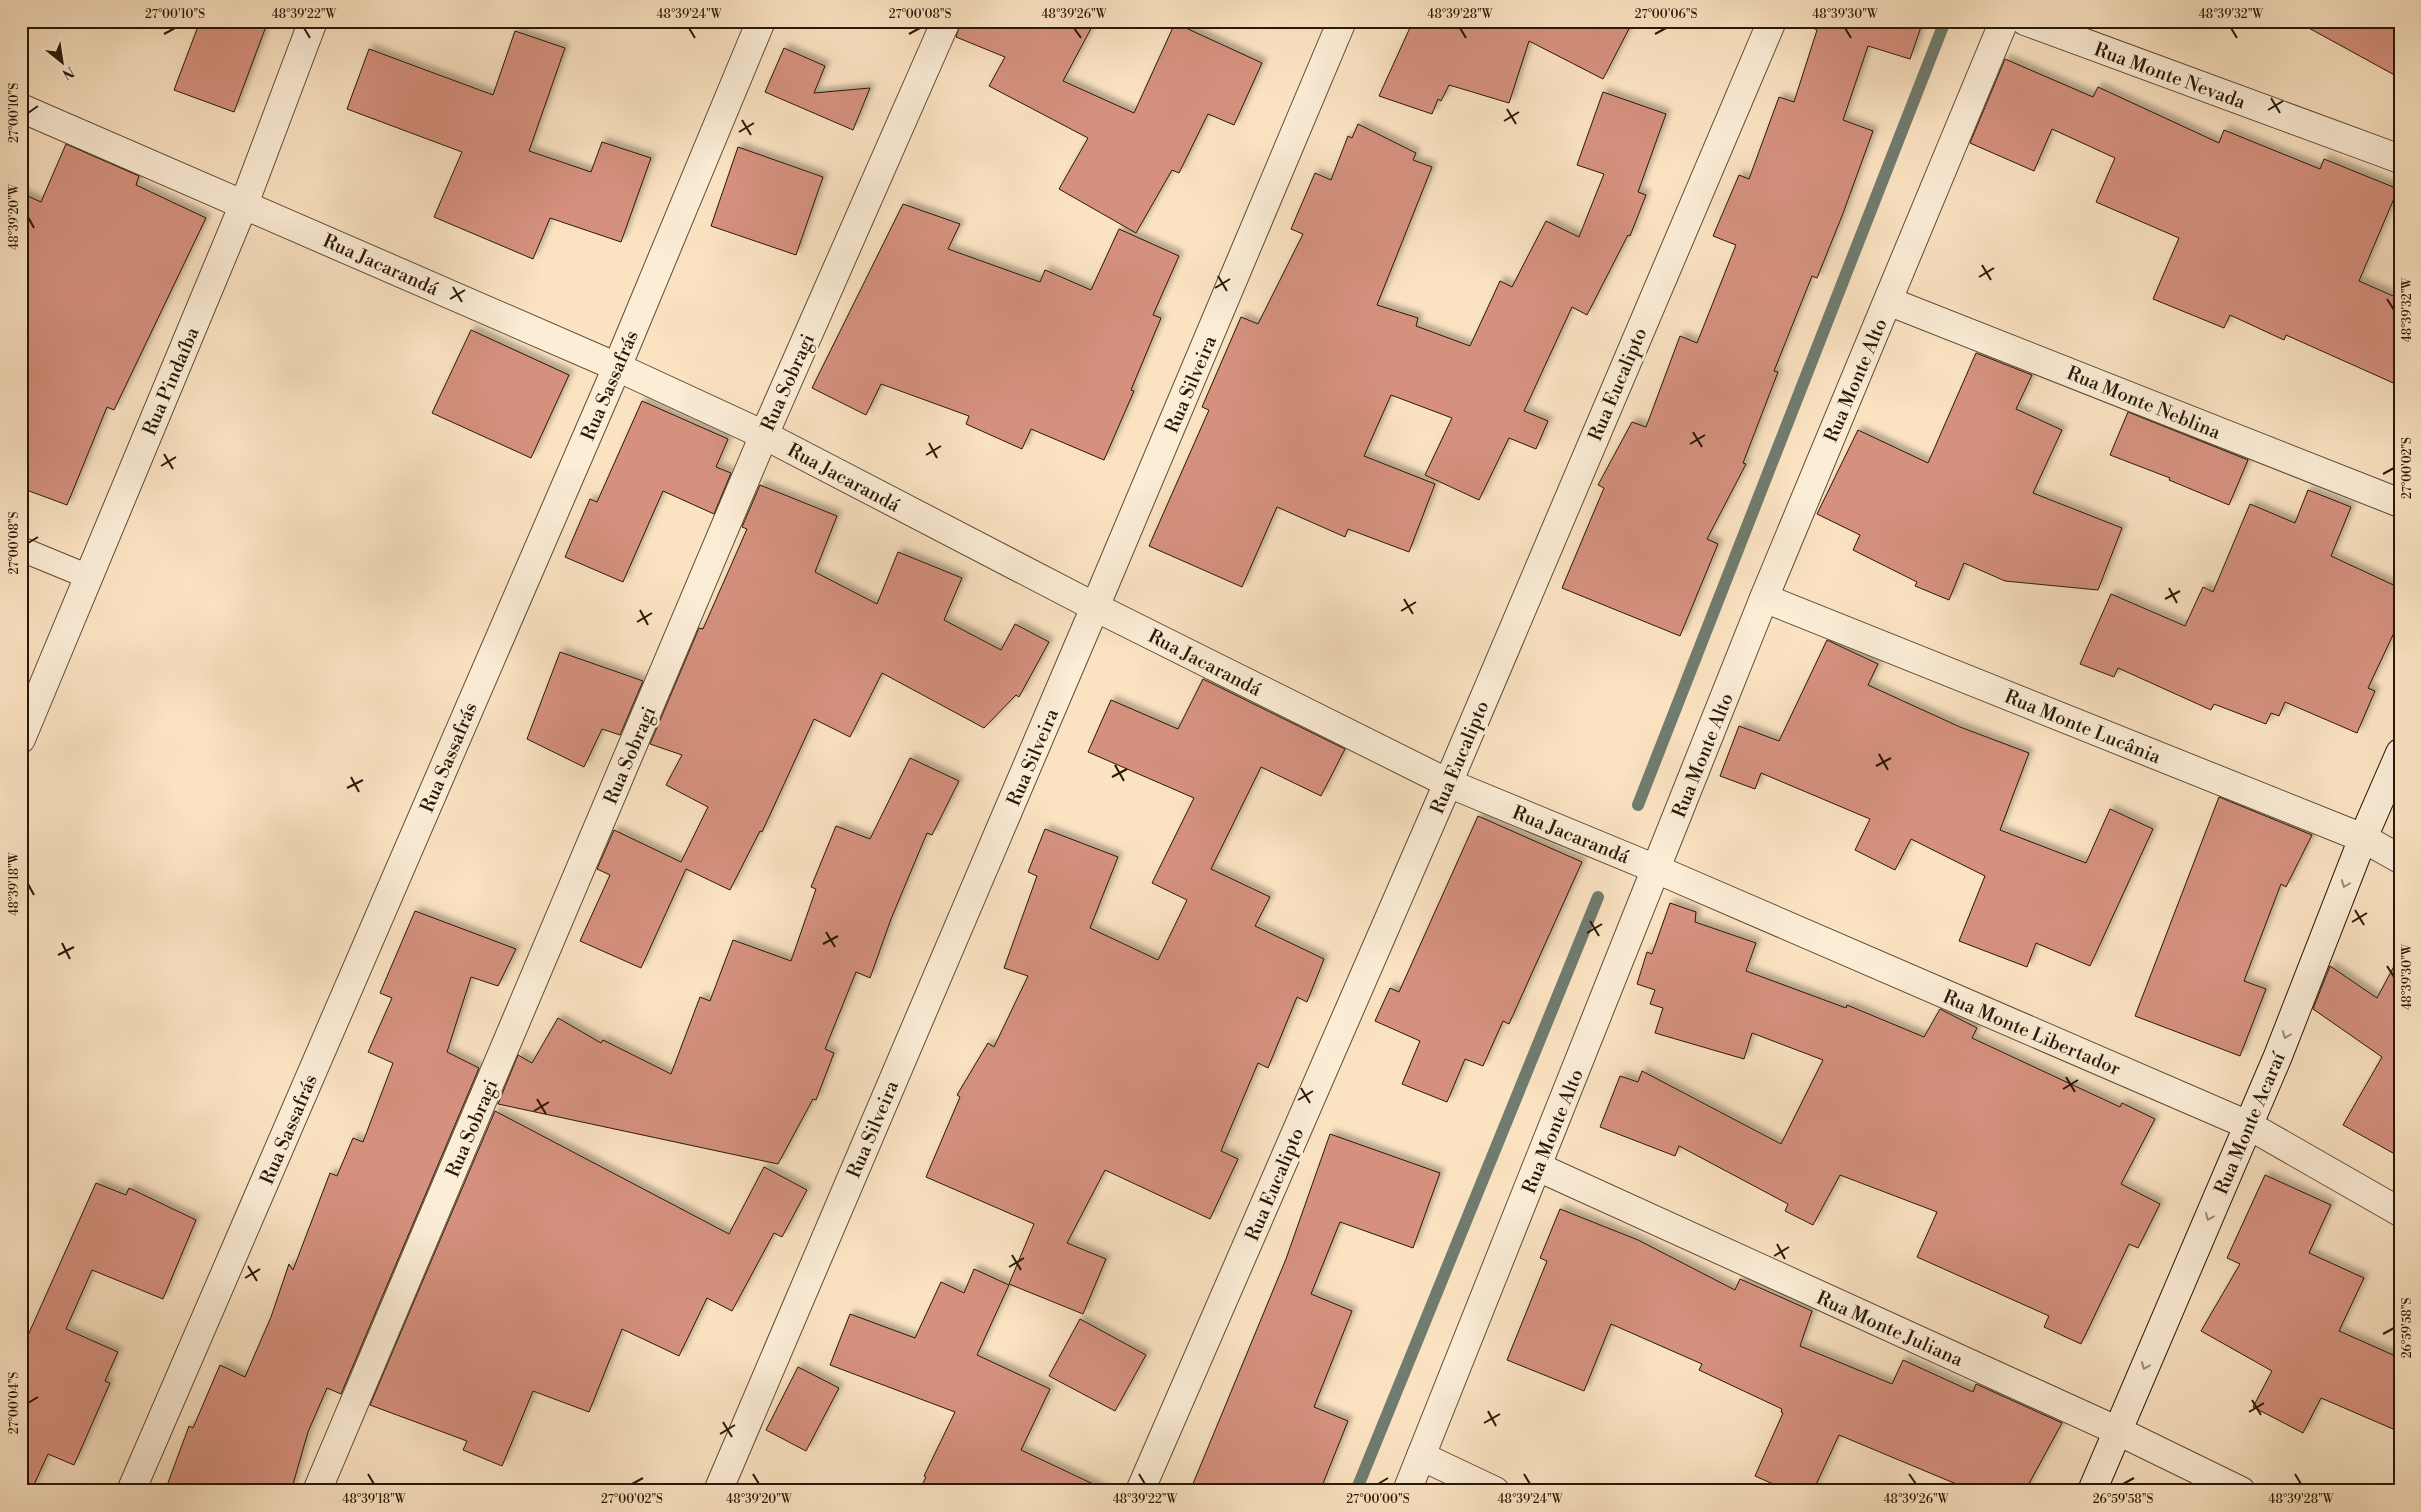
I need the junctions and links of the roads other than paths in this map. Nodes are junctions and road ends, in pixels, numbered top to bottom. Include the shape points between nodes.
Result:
1 (313, 21) edge
2 (761, 21) edge
3 (946, 21) edge
4 (1342, 21) edge
5 (1772, 21) edge
6 (2004, 21) edge
7 (2025, 21) edge
8 (21, 108) edge
9 (2400, 159) edge
10 (244, 204) junction
11 (1888, 301) junction
12 (617, 367) junction
13 (764, 435) junction
14 (2400, 503) edge
15 (21, 549) edge
16 (89, 576) junction
17 (1764, 598) junction
18 (1095, 607) junction
19 (21, 739) edge
20 (2400, 753) edge
21 (1448, 784) junction
22 (2363, 838) junction
23 (2400, 859) edge
24 (1656, 869) junction
25 (2248, 1125) junction
26 (1538, 1167) junction
27 (2400, 1212) edge
28 (2118, 1431) junction
29 (1421, 1456) junction
30 (131, 1491) edge
31 (317, 1491) edge
32 (718, 1491) edge
33 (1140, 1491) edge
34 (1407, 1491) edge
35 (1495, 1491) edge
36 (2092, 1491) edge
37 (2241, 1491) edge

1 - 10 street, Rua Pindaíba
2 - 12 street, Rua Sassafrás
3 - 13 street, Rua Sobragi
4 - 18 street, Rua Silveira
5 - 21 street, Rua Eucalipto
6 - 11 street, Rua Monte Alto
7 - 9 street, Rua Monte Nevada
8 - 10 street, Rua Jacarandá
10 - 12 street, Rua Jacarandá
10 - 16 street, Rua Pindaíba
11 - 14 street, Rua Monte Neblina
11 - 17 street, Rua Monte Alto
12 - 13 street, Rua Jacarandá
12 - 30 street, Rua Sassafrás
13 - 18 street, Rua Jacarandá
13 - 31 street, Rua Sobragi
15 - 16 lane
16 - 19 street, Rua Pindaíba
17 - 22 street, Rua Monte Lucânia
17 - 24 street, Rua Monte Alto
18 - 21 street, Rua Jacarandá
18 - 32 street, Rua Silveira
20 - 22 street, Rua Monte Acaraí
21 - 24 street, Rua Jacarandá
21 - 33 street, Rua Eucalipto
22 - 23 street, Rua Monte Lucânia
22 -> 25 street, Rua Monte Acaraí
24 - 25 street, Rua Monte Libertador
24 - 26 street, Rua Monte Alto
25 - 27 street, Rua Monte Libertador
25 -> 28 street, Rua Monte Acaraí
26 - 28 street, Rua Monte Juliana
26 - 29 street, Rua Monte Alto
28 - 36 street, Rua Monte Acaraí
28 - 37 street, Rua Monte Juliana
29 - 34 street, Rua Monte Alto
29 - 35 street

